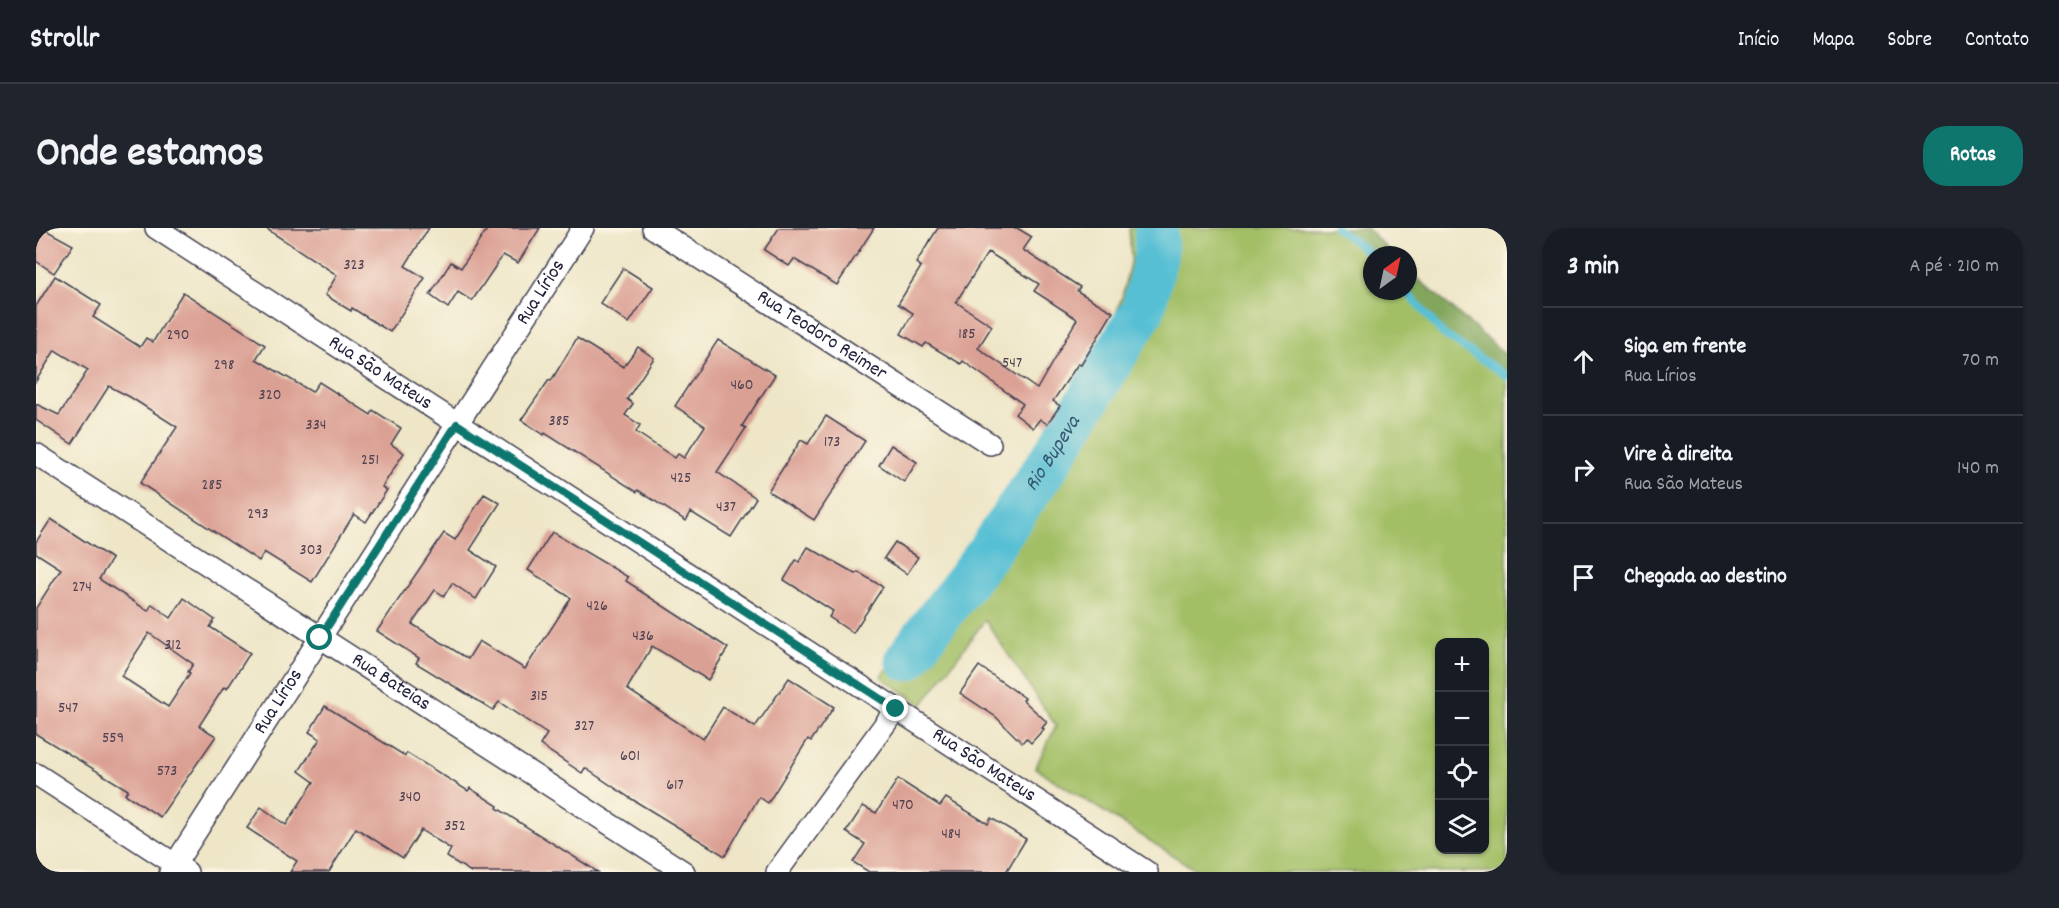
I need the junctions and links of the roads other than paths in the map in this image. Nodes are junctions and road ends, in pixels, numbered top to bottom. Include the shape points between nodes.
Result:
1 (156, 228) edge
2 (583, 228) edge
3 (653, 228) edge
4 (457, 424) junction
5 (990, 444) dead end
6 (36, 454) edge
7 (320, 638) junction
8 (896, 709) junction
9 (36, 774) edge
10 (177, 869) edge
11 (684, 872) edge
12 (777, 872) edge
13 (1146, 872) edge

1 - 4 street, Rua São Mateus
2 - 4 street, Rua Lírios
3 - 5 street, Rua Teodoro Reimer
4 - 7 street, Rua Lírios
4 - 8 street, Rua São Mateus
6 - 7 street, Rua Bateias
7 - 10 street, Rua Lírios
7 - 11 street, Rua Bateias
8 - 12 street
8 - 13 street, Rua São Mateus
9 - 10 street

